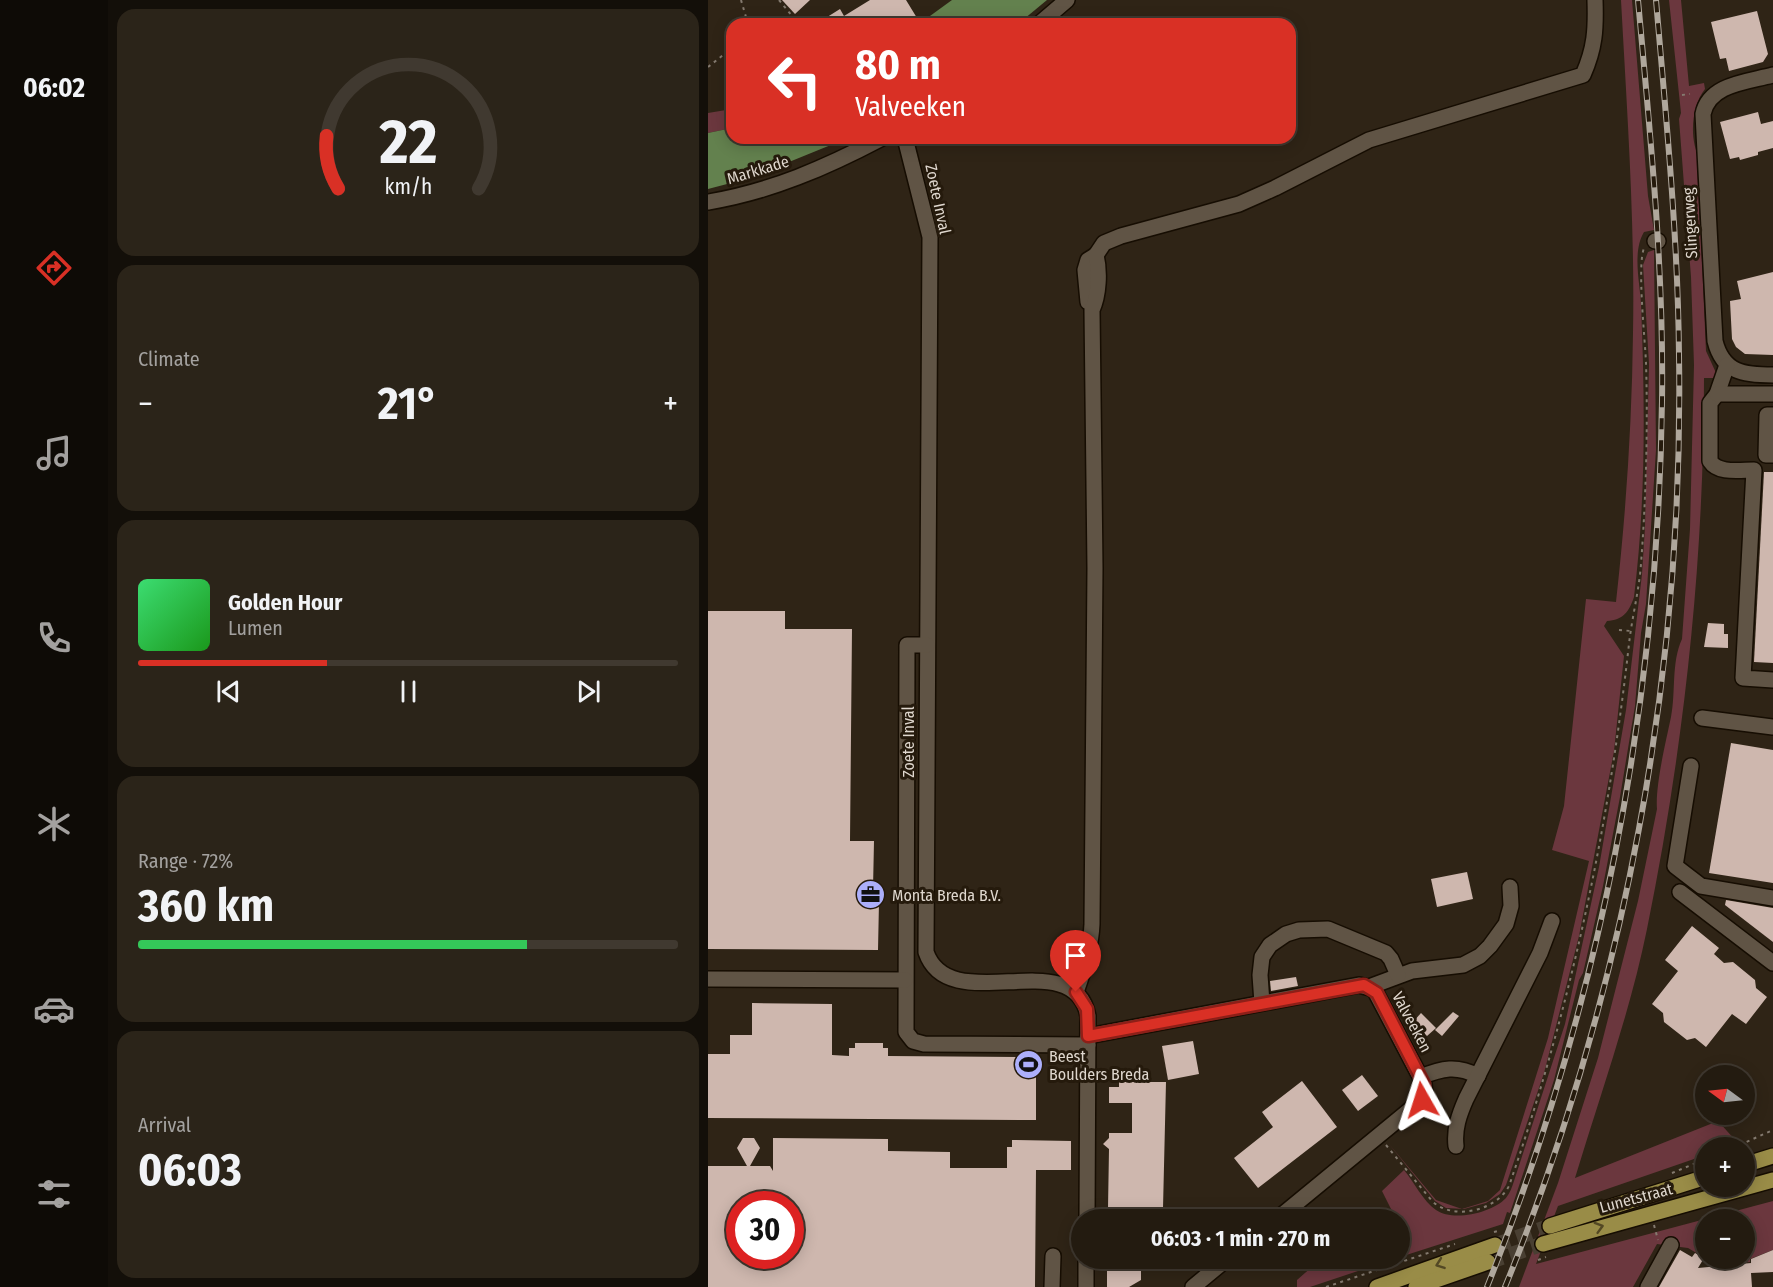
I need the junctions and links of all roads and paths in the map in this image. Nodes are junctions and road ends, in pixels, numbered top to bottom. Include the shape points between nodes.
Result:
1 (741, 0) edge
2 (779, 0) edge
3 (1067, 0) edge
4 (1595, 0) edge
5 (746, 18) edge
6 (794, 18) edge
7 (1047, 18) edge
8 (725, 55) edge
9 (708, 67) edge
10 (1773, 75) edge
11 (1690, 94) dead end
12 (1682, 95) dead end
13 (869, 144) edge
14 (907, 144) edge
15 (708, 202) edge
16 (1657, 241) dead end
17 (1727, 365) junction
18 (1773, 375) edge
19 (1716, 394) junction
20 (1773, 394) edge
21 (1773, 415) edge
22 (1773, 455) edge
23 (1619, 630) dead end
24 (1631, 632) junction
25 (927, 645) junction
26 (1773, 680) edge
27 (1702, 718) dead end
28 (1773, 727) edge
29 (1691, 766) dead end
30 (906, 826) junction
31 (926, 826) junction
32 (1510, 887) dead end
33 (1680, 892) dead end
34 (1773, 898) edge
35 (1552, 921) dead end
36 (1773, 963) edge
37 (1398, 975) junction
38 (708, 979) edge
39 (905, 980) junction
40 (1365, 982) junction
41 (1076, 992) junction
42 (1262, 1003) junction
43 (1088, 1040) junction
44 (1478, 1076) junction
45 (1421, 1077) junction
46 (1773, 1130) edge
47 (1378, 1136) junction
48 (1755, 1138) edge
49 (1456, 1146) dead end
50 (1773, 1156) edge
51 (1755, 1162) edge
52 (1695, 1180) edge
53 (1773, 1180) edge
54 (1087, 1209) edge
55 (1289, 1209) edge
56 (1550, 1226) tunnel mouth
57 (1654, 1226) dead end
58 (1501, 1230) dead end
59 (1492, 1239) joint
60 (1457, 1243) dead end
61 (1544, 1245) tunnel mouth
62 (1665, 1245) joint
63 (1053, 1256) dead end
64 (1488, 1262) tunnel mouth
65 (1086, 1269) edge
66 (1215, 1269) edge
67 (1052, 1287) edge
68 (1086, 1287) edge
69 (1193, 1287) edge
70 (1326, 1287) edge
71 (1377, 1287) edge
72 (1416, 1287) edge
73 (1648, 1287) edge

1 - 5 path
2 - 6 path
3 - 7 street
4 - 41 street via 1593,52 1583,75 1369,140 1239,204 1121,236 1104,243 1096,255 1096,301 1092,310 1092,924 1089,950
8 - 9 path
10 - 17 street, Slingerweg via 1717,91 1706,101 1703,114 1715,341
11 - 12 path
13 - 15 street, Markkade via 792,180
14 - 25 street, Zoete Inval via 930,237
16 - 24 path via 1645,247 1641,264 1646,441 1641,565
17 - 18 street via 1753,375
17 - 19 street
19 - 20 street
19 - 26 street via 1710,407 1711,464 1720,469 1754,470 1743,678
21 - 22 street via 1767,415 1766,455
23 - 24 path
24 - 47 path via 1617,751 1582,937 1550,1062 1508,1190 1500,1199 1479,1208 1446,1210 1432,1201
25 - 30 street via 907,645
25 - 31 street, Zoete Inval
27 - 28 street
29 - 34 street via 1675,866 1701,886
30 - 31 street
30 - 39 street
31 - 41 street, Zoete Inval via 925,944 935,969 958,981 1049,982
32 - 37 street via 1511,906 1506,924 1480,956 1462,965
33 - 36 street
35 - 44 street
37 - 40 street
37 - 42 street via 1386,953 1328,929 1299,930 1276,939 1265,951 1260,975
38 - 39 street
39 - 43 street via 906,1032 916,1042
40 - 42 street
40 - 45 street, Valveeken via 1377,993
41 - 43 street via 1087,1009
42 - 43 street
43 - 54 street
44 - 45 street via 1446,1067
44 - 49 street via 1458,1119
45 - 47 street, Valveeken via 1425,1089 1422,1100
46 - 48 path
47 - 55 street, Valveeken
50 - 51 main road
52 - 56 main road, Lunetstraat
61 -> 53 main road, Lunetstraat
57 - 62 path
58 - 59 path
59 -> 71 main road
60 - 70 path
62 - 73 street
63 - 67 street
64 - 72 main road
65 - 68 street
66 - 69 street

